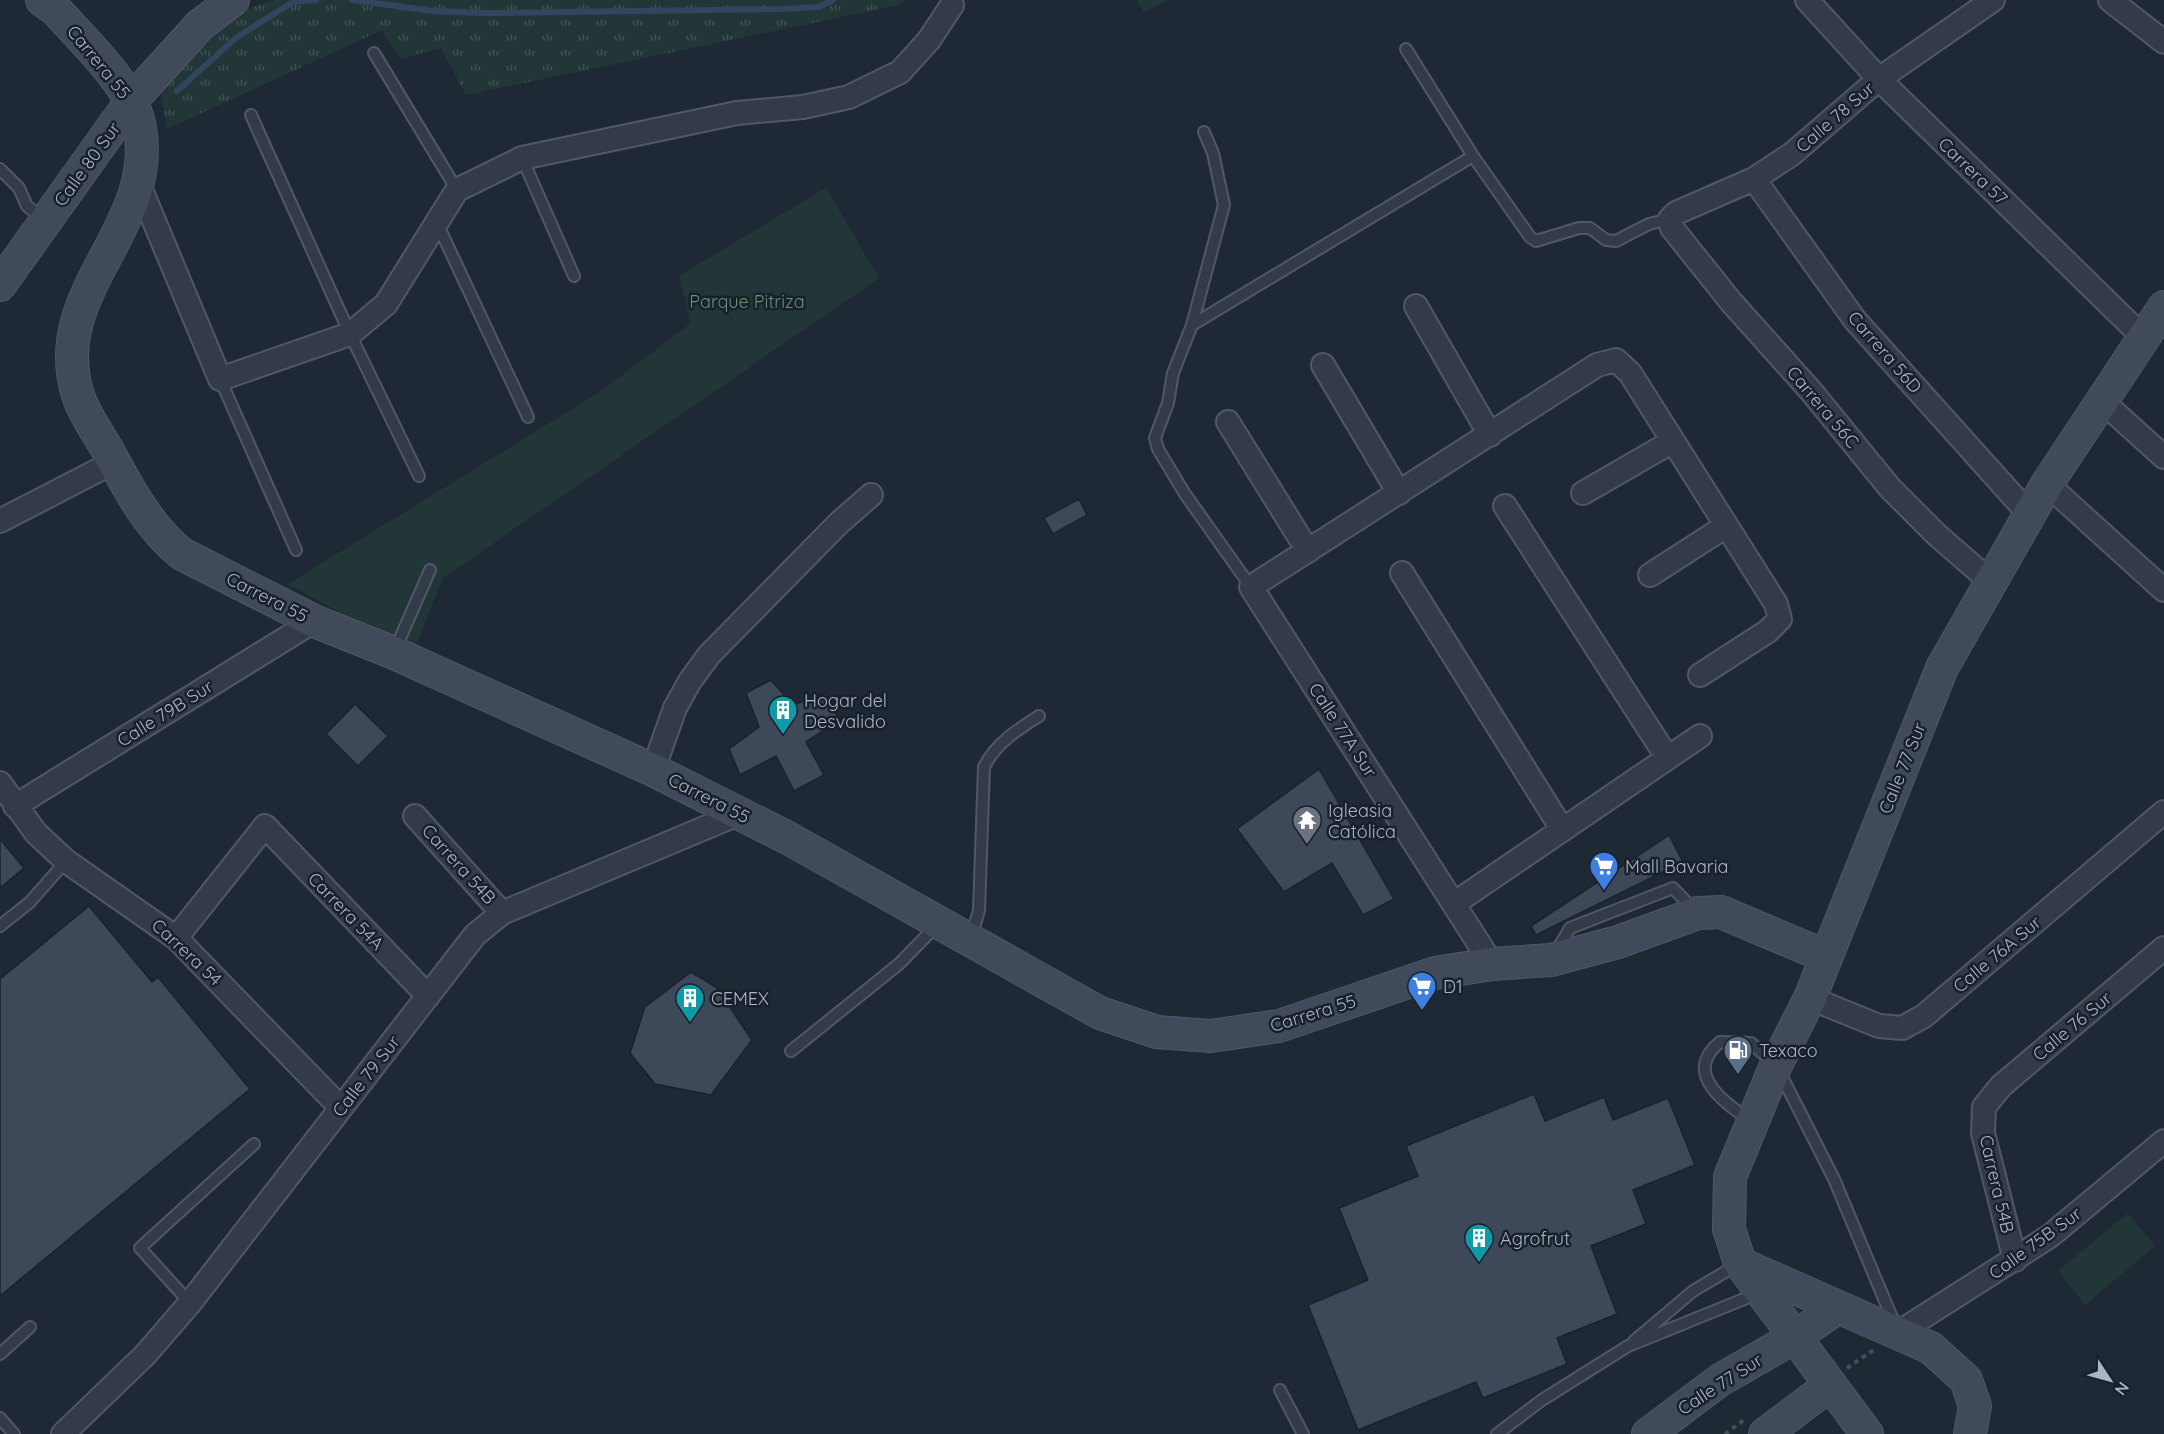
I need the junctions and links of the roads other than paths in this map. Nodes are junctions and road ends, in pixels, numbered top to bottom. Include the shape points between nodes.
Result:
1 (233, 0) edge
2 (1807, 0) edge
3 (1993, 0) edge
4 (2110, 0) edge
5 (51, 4) edge
6 (952, 5) dead end
7 (2164, 42) edge
8 (1406, 49) dead end
9 (374, 53) dead end
10 (1879, 79) junction
11 (132, 100) junction
12 (251, 115) dead end
13 (1204, 132) dead end
14 (1473, 156) junction
15 (522, 158) junction
16 (0, 169) edge
17 (1754, 179) junction
18 (139, 185) junction
19 (457, 190) junction
20 (1670, 219) junction
21 (46, 221) junction
22 (437, 222) junction
23 (574, 276) dead end
24 (0, 285) edge
25 (1416, 306) dead end
26 (1192, 325) junction
27 (2156, 326) edge
28 (351, 334) junction
29 (1323, 365) dead end
30 (220, 379) junction
31 (2103, 402) junction
32 (528, 417) dead end
33 (1228, 422) dead end
34 (1490, 435) junction
35 (1673, 441) junction
36 (2164, 458) edge
37 (114, 462) junction
38 (419, 476) dead end
39 (2047, 484) junction
40 (1399, 493) junction
41 (1583, 493) dead end
42 (871, 495) dead end
43 (1505, 506) dead end
44 (2029, 514) junction
45 (0, 521) edge
46 (1726, 526) junction
47 (296, 550) dead end
48 (1308, 551) junction
49 (430, 570) dead end
50 (1402, 573) dead end
51 (1650, 575) dead end
52 (1990, 582) junction
53 (1251, 587) junction
54 (2164, 590) edge
55 (314, 621) junction
56 (394, 653) junction
57 (1700, 675) dead end
58 (1039, 716) dead end
59 (1700, 736) dead end
60 (1667, 757) junction
61 (653, 770) junction
62 (0, 783) edge
63 (15, 806) junction
64 (2164, 812) edge
65 (738, 814) junction
66 (415, 816) dead end
67 (1562, 829) junction
68 (66, 861) junction
69 (1455, 903) junction
70 (502, 913) junction
71 (939, 924) junction
72 (0, 926) edge
73 (176, 938) junction
74 (969, 942) junction
75 (2163, 952) edge
76 (1825, 956) junction
77 (1492, 964) junction
78 (428, 996) junction
79 (1810, 998) junction
80 (791, 1051) dead end
81 (1776, 1065) junction
82 (1984, 1107) joint
83 (341, 1108) junction
84 (1751, 1121) junction
85 (2164, 1141) edge
86 (254, 1144) dead end
87 (2015, 1260) junction
88 (1740, 1263) junction
89 (1762, 1292) junction
90 (190, 1303) junction
91 (1838, 1307) junction
92 (30, 1327) dead end
93 (1898, 1334) junction
94 (1795, 1337) junction
95 (1628, 1346) junction
96 (0, 1354) edge
97 (1280, 1390) dead end
98 (1834, 1391) junction
99 (0, 1418) edge
100 (14, 1434) edge
101 (63, 1434) edge
102 (1303, 1434) edge
103 (1497, 1434) edge
104 (1648, 1434) edge
105 (1765, 1434) edge
106 (1867, 1434) edge
107 (1970, 1434) edge

1 - 11 street, Calle 80 Sur via 200,26
2 - 10 street, Carrera 57
3 - 10 street, Calle 78 Sur
4 - 7 street
5 - 11 street, Carrera 55
6 - 15 street via 929,40 900,72 849,97 803,107 736,113
8 - 14 lane
9 - 19 lane
10 - 17 street, Calle 78 Sur via 1792,154
10 - 27 street, Carrera 57
11 - 18 street, Carrera 55 via 140,129
11 - 21 street, Calle 80 Sur
12 - 28 lane
13 - 26 lane via 1213,153 1224,205
14 - 20 lane via 1536,241 1579,228 1590,228 1606,240 1616,241 1649,224
14 - 26 lane
15 - 19 street
15 - 23 lane
16 - 21 lane via 19,188 27,206
17 - 20 street, Calle 78 Sur
17 - 44 street, Carrera 56D via 1855,320
18 - 30 street
18 - 37 street, Carrera 55 via 129,215 89,286 71,346 78,397
19 - 22 street
20 - 52 street, Carrera 56C via 1672,228 1732,303 1890,488
21 - 24 street, Calle 80 Sur
22 - 28 street via 386,304
22 - 32 lane
25 - 34 street
26 - 53 lane via 1173,373 1168,403 1155,438 1185,494
27 - 31 street, Calle 77 Sur
28 - 30 street
28 - 38 lane
29 - 40 street
30 - 47 lane
31 - 36 street
31 - 39 street, Calle 77 Sur
33 - 48 street
34 - 35 street via 1597,365 1616,360 1630,373
34 - 40 street
35 - 41 street
35 - 46 street
37 - 45 street
37 - 55 street, Carrera 55 via 149,521 182,554
39 - 44 street, Calle 77 Sur
39 - 54 street
40 - 48 street
42 - 61 street via 823,538 709,655 675,708
43 - 60 street
44 - 52 street, Calle 77 Sur
46 - 51 street
46 - 57 street via 1776,604 1780,619 1768,632
48 - 53 street
49 - 56 lane
50 - 67 street
52 - 76 street, Calle 77 Sur via 1942,668
53 - 69 street, Calle 77A Sur
55 - 56 street, Carrera 55
55 - 63 street, Calle 79B Sur
56 - 61 street, Carrera 55
58 - 74 lane via 999,745 984,767 979,910
59 - 60 street
60 - 67 street
61 - 65 street, Carrera 55
62 - 63 street, Carrera 54
63 - 68 street, Carrera 54
64 - 79 street, Calle 76A Sur via 1924,1016 1902,1028 1879,1026
65 - 70 street, Calle 79 Sur
65 - 71 street, Carrera 55
66 - 70 street, Carrera 54B
67 - 69 street
68 - 72 lane via 45,887
68 - 73 street, Carrera 54
69 - 77 street, Calle 77A Sur
70 - 78 street, Calle 79 Sur via 475,935
71 - 74 street, Carrera 55
71 - 80 lane via 899,964
73 - 78 street, Carrera 54A via 265,826
73 - 83 street, Carrera 54
74 - 77 street, Carrera 55 via 1100,1013 1158,1032 1211,1036 1278,1026 1435,973
75 - 82 street, Calle 76 Sur via 2001,1086
76 - 77 street, Carrera 55 via 1721,912 1698,913 1618,942 1551,960
76 - 79 street, Calle 77 Sur
78 - 83 street, Calle 79 Sur
79 - 81 street, Calle 77 Sur
81 - 84 street, Calle 77 Sur
81 - 84 lane via 1751,1043 1720,1042 1710,1050 1704,1067 1714,1093
81 - 93 lane via 1834,1179
82 - 87 street, Carrera 54B via 1983,1133
83 - 90 street, Calle 79 Sur
84 - 88 street, Calle 77 Sur via 1730,1177 1729,1229
85 - 87 street, Calle 75B Sur via 2050,1236
86 - 90 lane via 140,1248
87 - 93 street, Calle 75B Sur
88 - 89 street, Calle 77 Sur
88 - 91 street
88 - 95 lane via 1693,1292
89 - 94 street, Calle 77 Sur
89 - 95 lane
90 - 101 street, Calle 79 Sur via 144,1355
91 - 93 street
91 - 94 street
92 - 96 lane
93 - 107 street via 1931,1348 1966,1380 1975,1406
94 - 98 street, Calle 77 Sur
94 - 104 street, Calle 77 Sur via 1720,1380
95 - 103 lane via 1542,1400
97 - 102 lane
98 - 105 street
98 - 106 street
99 - 100 lane

